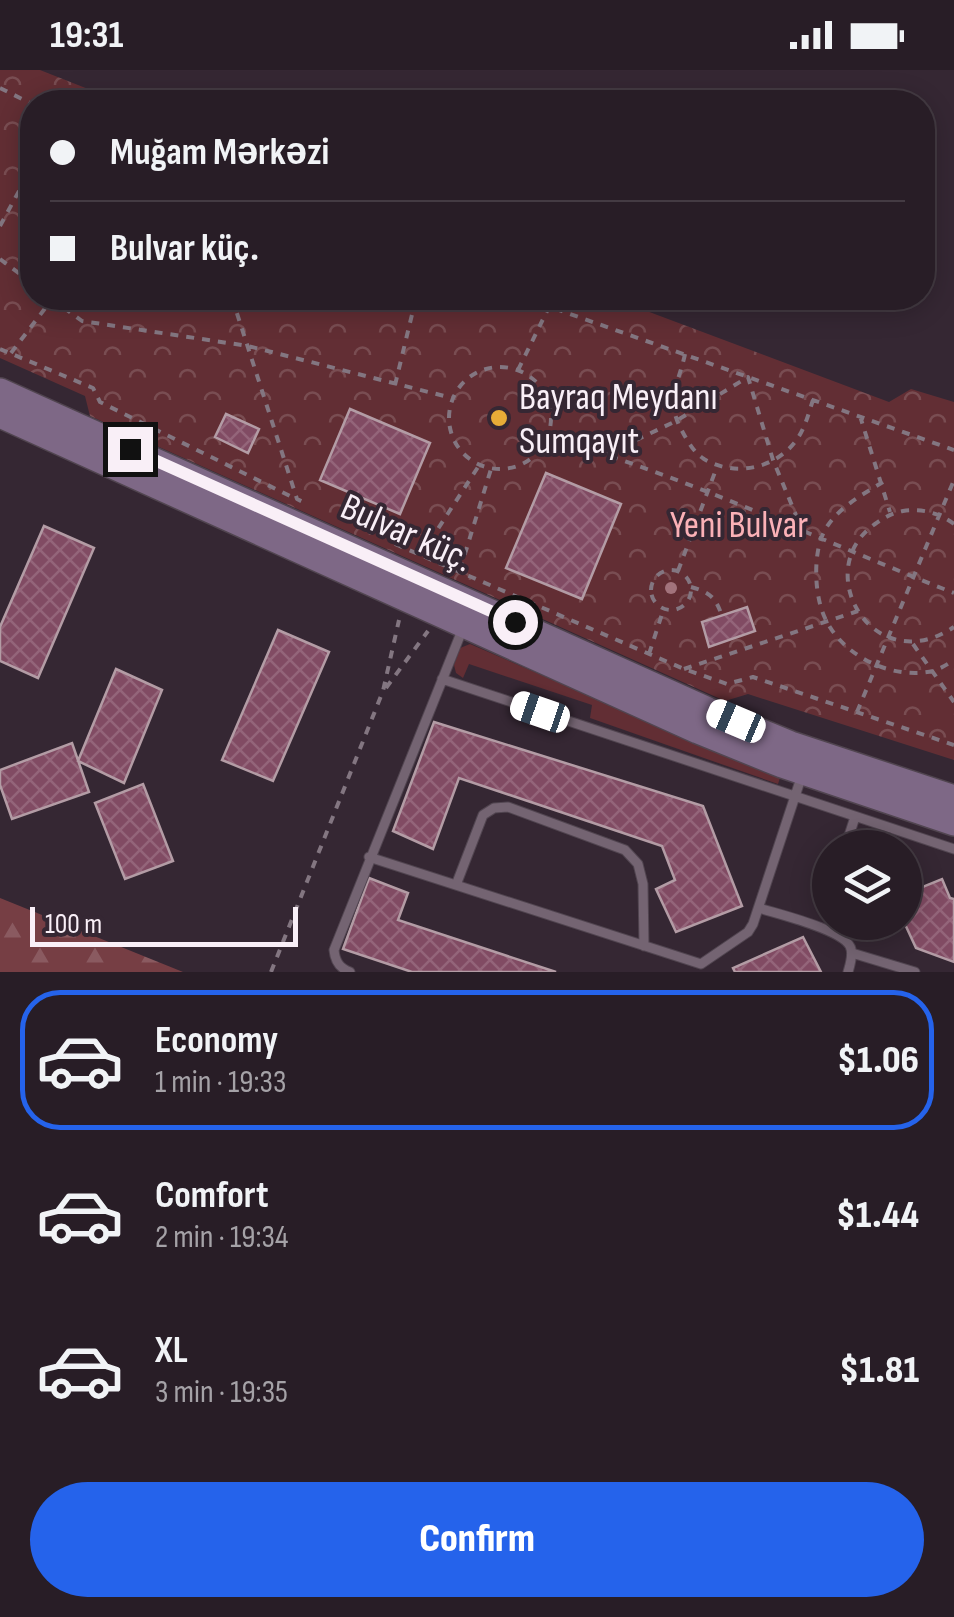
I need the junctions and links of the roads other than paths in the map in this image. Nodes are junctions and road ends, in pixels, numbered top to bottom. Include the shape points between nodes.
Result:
1 (0, 391) edge
2 (0, 415) edge
3 (56, 428) junction
4 (413, 576) junction
5 (464, 625) junction
6 (442, 679) junction
7 (703, 720) junction
8 (803, 773) junction
9 (794, 798) junction
10 (954, 798) edge
11 (856, 818) junction
12 (954, 823) edge
13 (852, 830) edge
14 (954, 849) edge
15 (369, 857) junction
16 (456, 885) junction
17 (759, 908) junction
18 (644, 946) junction
19 (852, 953) junction
20 (702, 968) edge
21 (350, 972) edge
22 (848, 972) edge
23 (914, 972) edge

1 - 3 street, Bulvar küç.
2 - 3 street, Bulvar küç.
3 - 4 street, Bulvar küç.
4 - 5 street, Bulvar küç.
4 - 7 street, Bulvar küç.
5 - 6 lane
5 - 7 street, Bulvar küç.
6 - 9 lane
6 - 15 lane
7 - 8 street, Bulvar küç.
7 - 10 street, Bulvar küç.
8 - 9 lane
8 - 12 street, Bulvar küç.
9 - 11 lane
9 - 17 lane
11 - 13 lane
11 - 14 lane
15 - 16 lane
15 - 21 lane via 334,950 335,960
16 - 18 lane
16 - 18 lane via 483,815 508,807 625,850 643,884
17 - 19 lane via 835,933
17 - 20 lane via 748,932
18 - 20 lane
19 - 22 lane
19 - 23 lane

